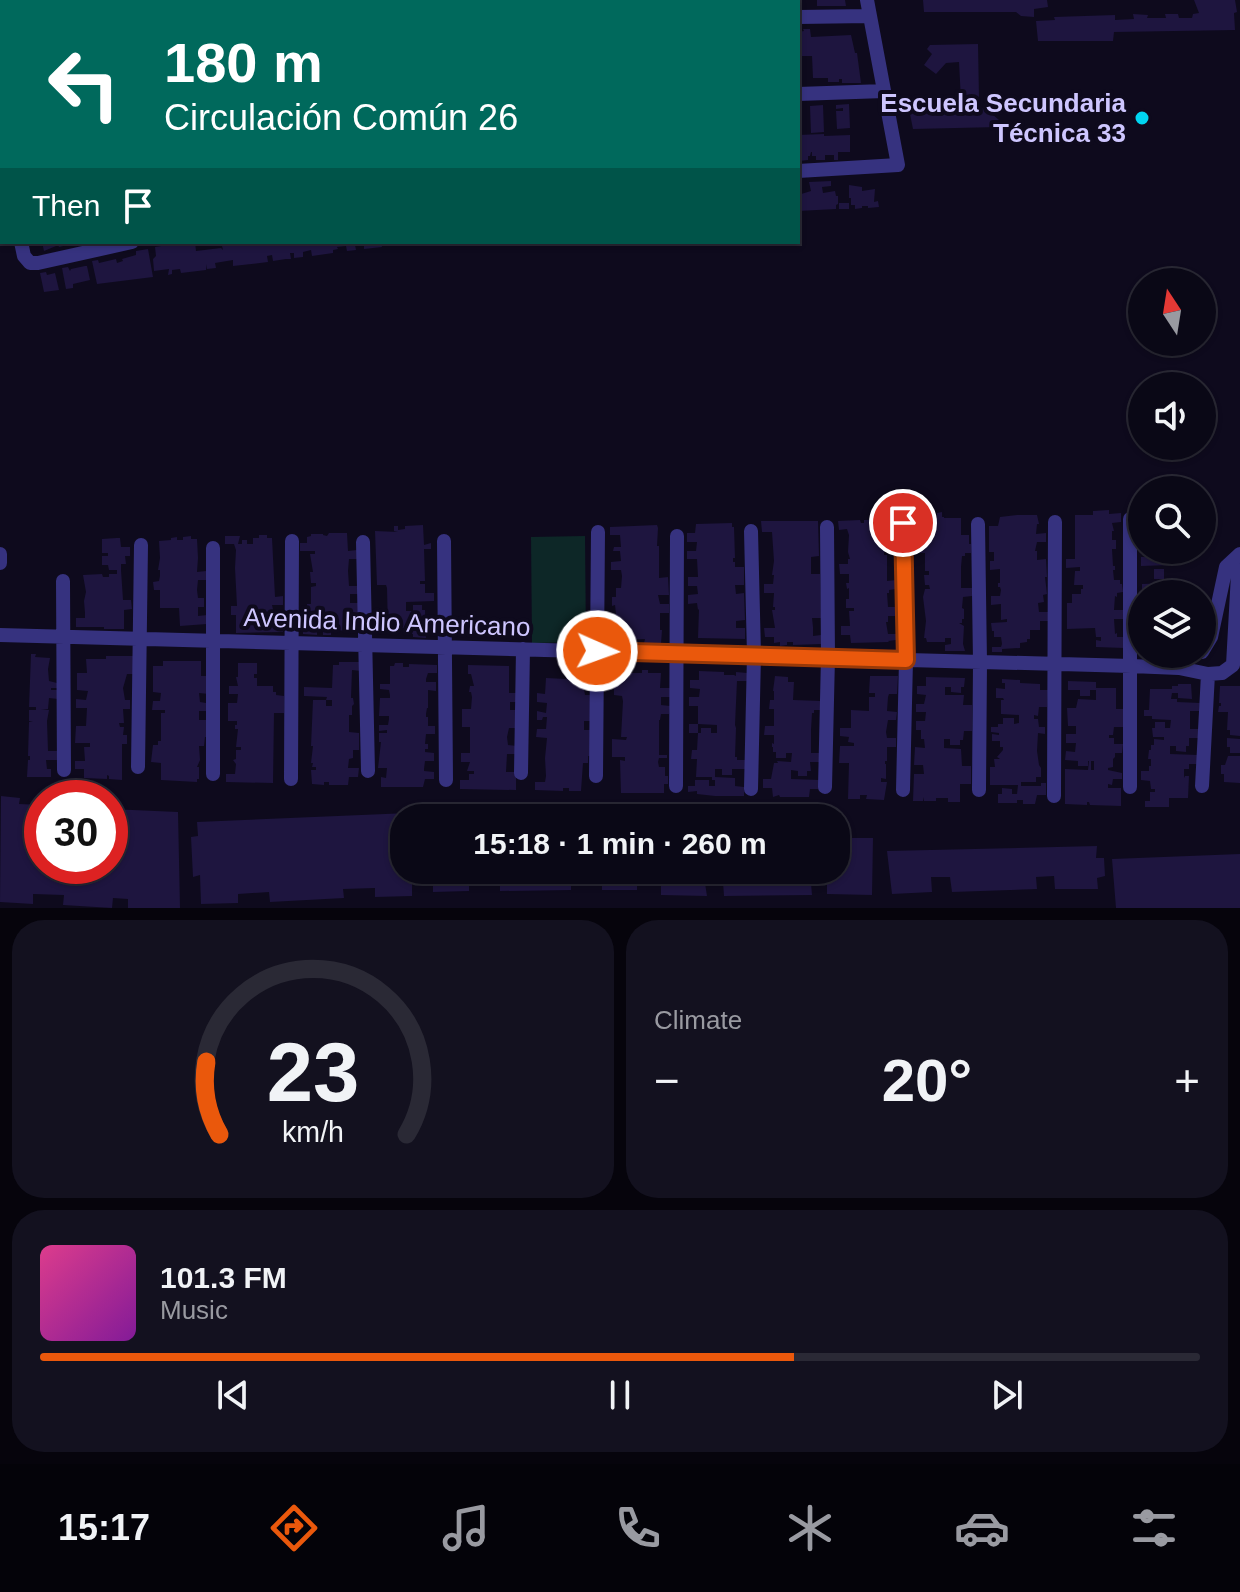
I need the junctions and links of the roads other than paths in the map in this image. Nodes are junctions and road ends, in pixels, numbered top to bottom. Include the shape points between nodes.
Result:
1 (867, 0) edge
2 (869, 16) junction
3 (800, 17) edge
4 (884, 91) junction
5 (800, 94) edge
6 (800, 171) edge
7 (21, 244) edge
8 (123, 244) edge
9 (1055, 522) dead end
10 (903, 523) dead end
11 (978, 524) dead end
12 (827, 527) dead end
13 (751, 531) dead end
14 (598, 532) dead end
15 (677, 536) dead end
16 (292, 541) dead end
17 (444, 541) dead end
18 (363, 542) dead end
19 (141, 545) dead end
20 (213, 548) dead end
21 (0, 554) edge
22 (1239, 555) edge
23 (0, 563) edge
24 (63, 581) dead end
25 (1216, 614) edge
26 (0, 635) edge
27 (64, 637) junction
28 (140, 639) junction
29 (213, 641) junction
30 (291, 643) junction
31 (365, 645) junction
32 (445, 647) junction
33 (523, 649) junction
34 (597, 651) junction
35 (678, 654) junction
36 (754, 655) junction
37 (828, 657) junction
38 (906, 660) junction
39 (980, 662) junction
40 (1055, 664) junction
41 (1128, 666) edge
42 (1131, 668) edge
43 (1179, 668) edge
44 (1208, 674) junction
45 (138, 767) dead end
46 (64, 770) dead end
47 (368, 771) dead end
48 (521, 773) dead end
49 (213, 774) dead end
50 (596, 776) dead end
51 (291, 779) dead end
52 (446, 780) dead end
53 (676, 786) dead end
54 (1202, 786) dead end
55 (825, 787) dead end
56 (1130, 787) dead end
57 (751, 789) dead end
58 (903, 790) dead end
59 (979, 790) dead end
60 (1054, 796) dead end

1 - 2 street
2 - 3 street
2 - 4 street
4 - 5 street
4 - 6 street via 898,165
7 - 8 street via 30,263
9 - 40 street
10 - 38 street
11 - 39 street
12 - 37 street
13 - 36 street
14 - 34 street
15 - 35 street
16 - 30 street
17 - 32 street
18 - 31 street
19 - 28 street
20 - 29 street
21 - 23 street
22 - 25 street via 1226,567
22 - 44 street via 1233,665
24 - 27 street
26 - 27 street, Avenida Indio Americano
27 - 28 street, Avenida Indio Americano
27 - 46 street
28 - 29 street, Avenida Indio Americano
28 - 45 street
29 - 30 street, Avenida Indio Americano
29 - 49 street
30 - 31 street, Avenida Indio Americano
30 - 51 street
31 - 32 street, Avenida Indio Americano
31 - 47 street
32 - 33 street, Avenida Indio Americano
32 - 52 street
33 - 34 street, Avenida Indio Americano
33 - 48 street
34 - 35 street, Avenida Indio Americano
34 - 50 street
35 - 36 street, Avenida Indio Americano
35 - 53 street
36 - 37 street, Avenida Indio Americano
36 - 57 street
37 - 38 street, Avenida Indio Americano
37 - 55 street
38 - 39 street, Avenida Indio Americano
38 - 58 street
39 - 40 street, Avenida Indio Americano
39 - 59 street
40 - 41 street, Avenida Indio Americano
40 - 60 street
42 - 56 street
43 - 44 street, Avenida Indio Americano
44 - 54 street

